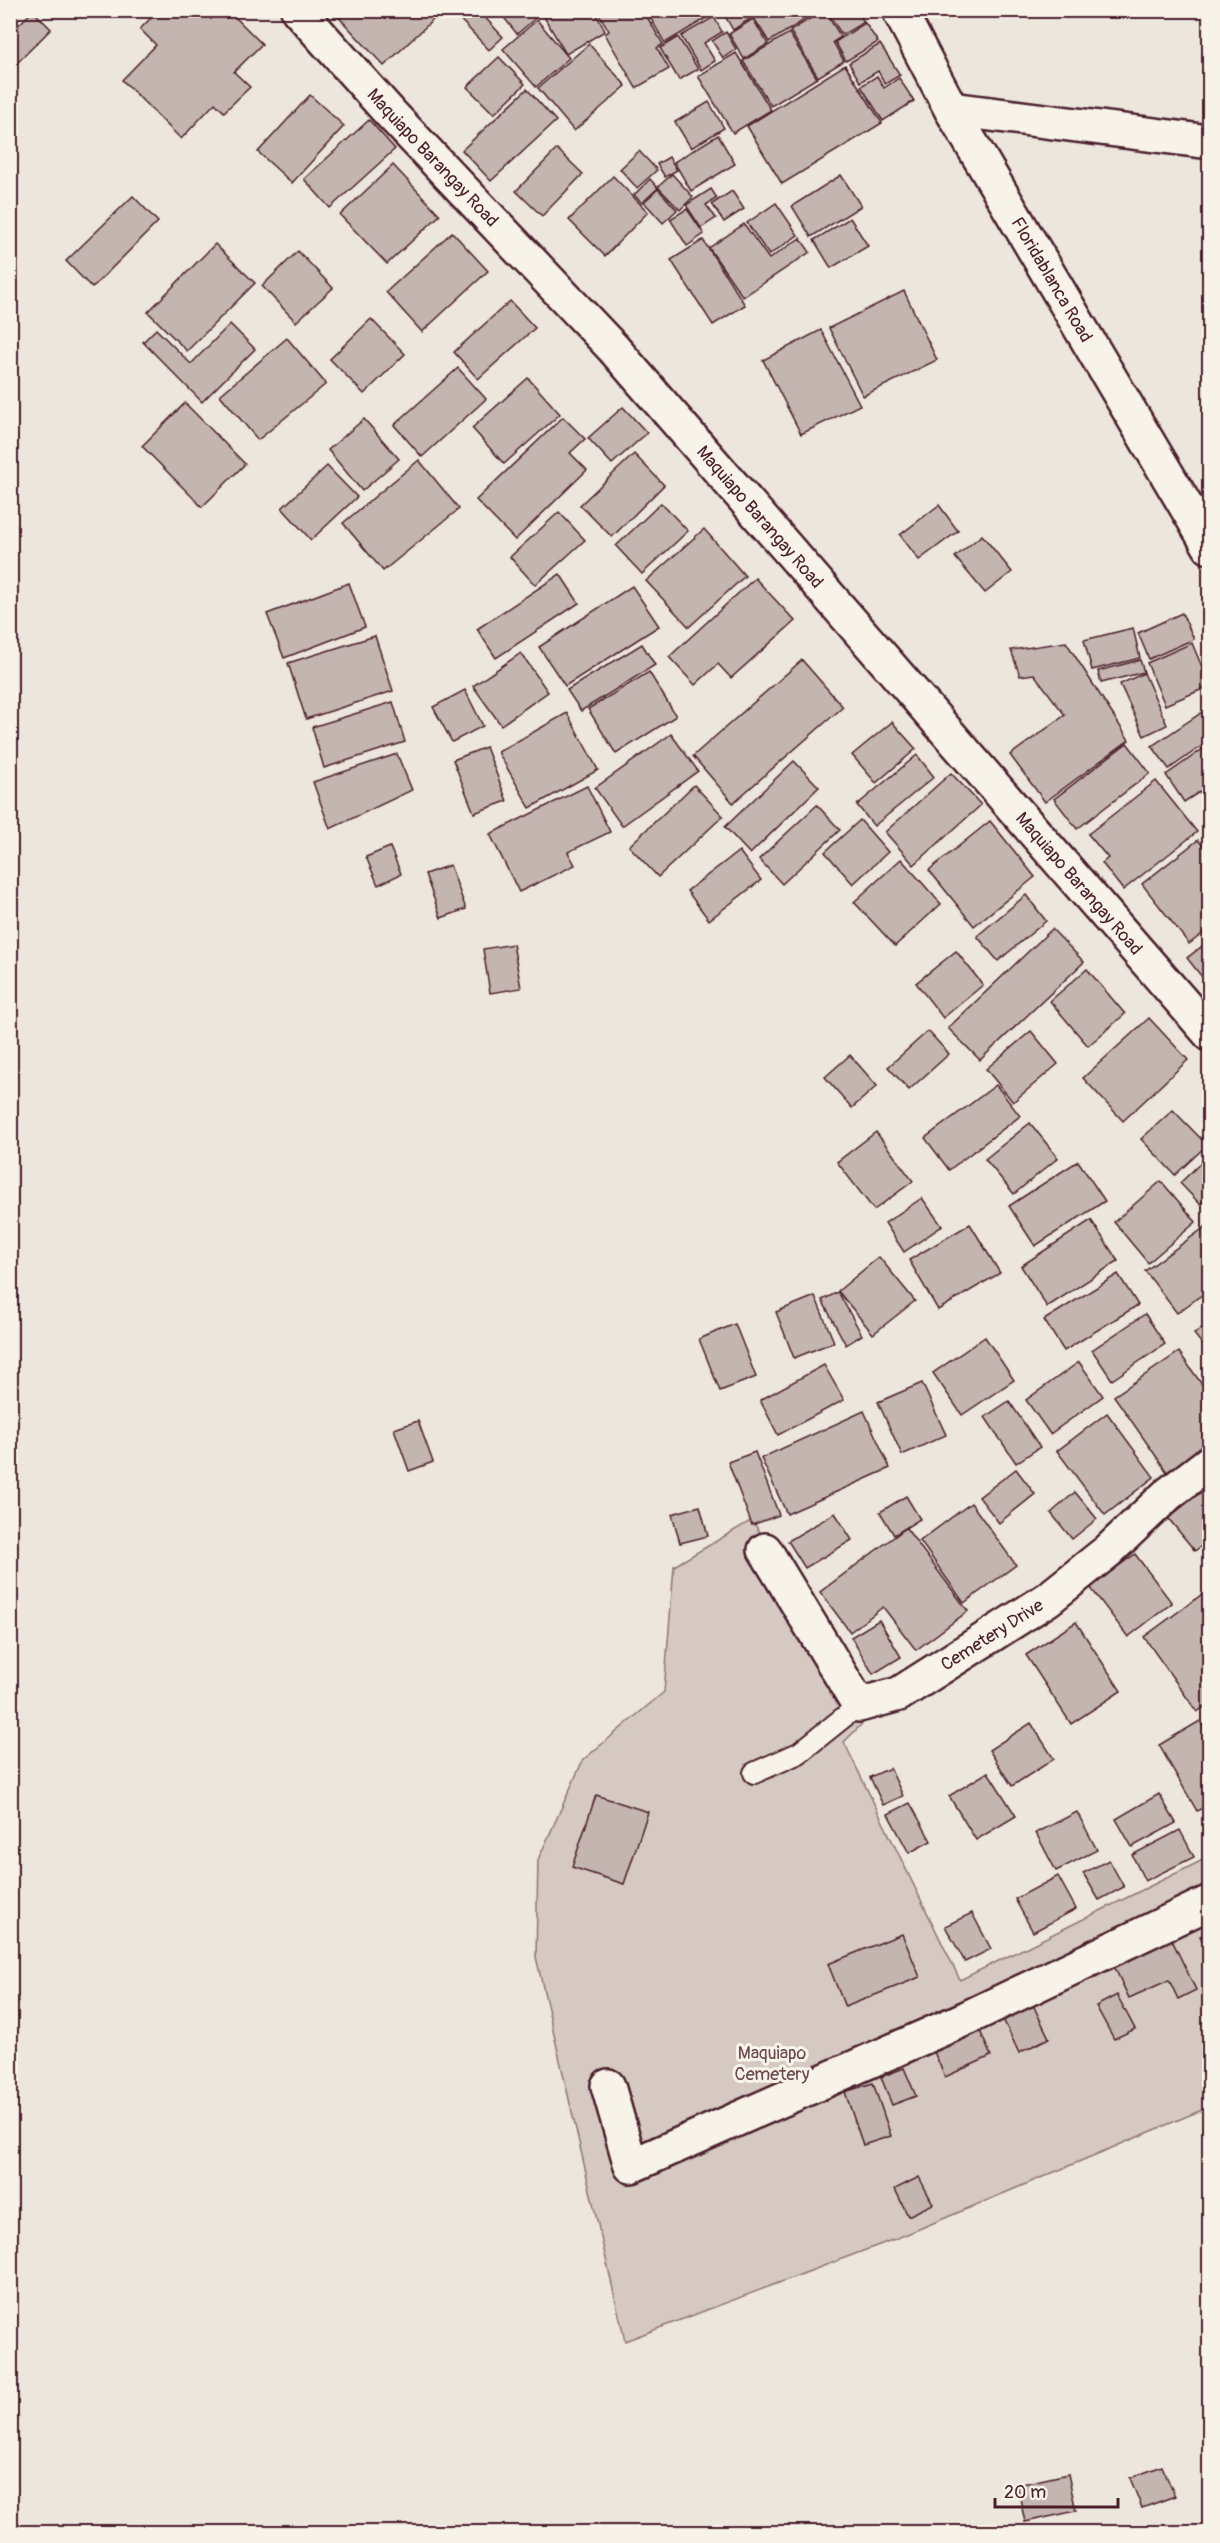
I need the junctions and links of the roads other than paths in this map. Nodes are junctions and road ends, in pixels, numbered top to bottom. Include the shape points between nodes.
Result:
1 (298, 10) edge
2 (899, 10) edge
3 (951, 109) junction
4 (1209, 142) edge
5 (1209, 547) edge
6 (1209, 1034) edge
7 (1209, 1462) edge
8 (765, 1550) dead end
9 (859, 1705) junction
10 (754, 1773) dead end
11 (1209, 1902) edge
12 (608, 2086) dead end

1 - 6 street, Maquiapo Barangay Road via 613,348
2 - 3 street, Floridablanca Road
3 - 4 street
3 - 5 street, Floridablanca Road
7 - 9 street, Cemetery Drive via 1048,1599 899,1694
8 - 9 street
9 - 10 lane, Cemetery Drive via 799,1753
11 - 12 street via 967,2018 631,2166

